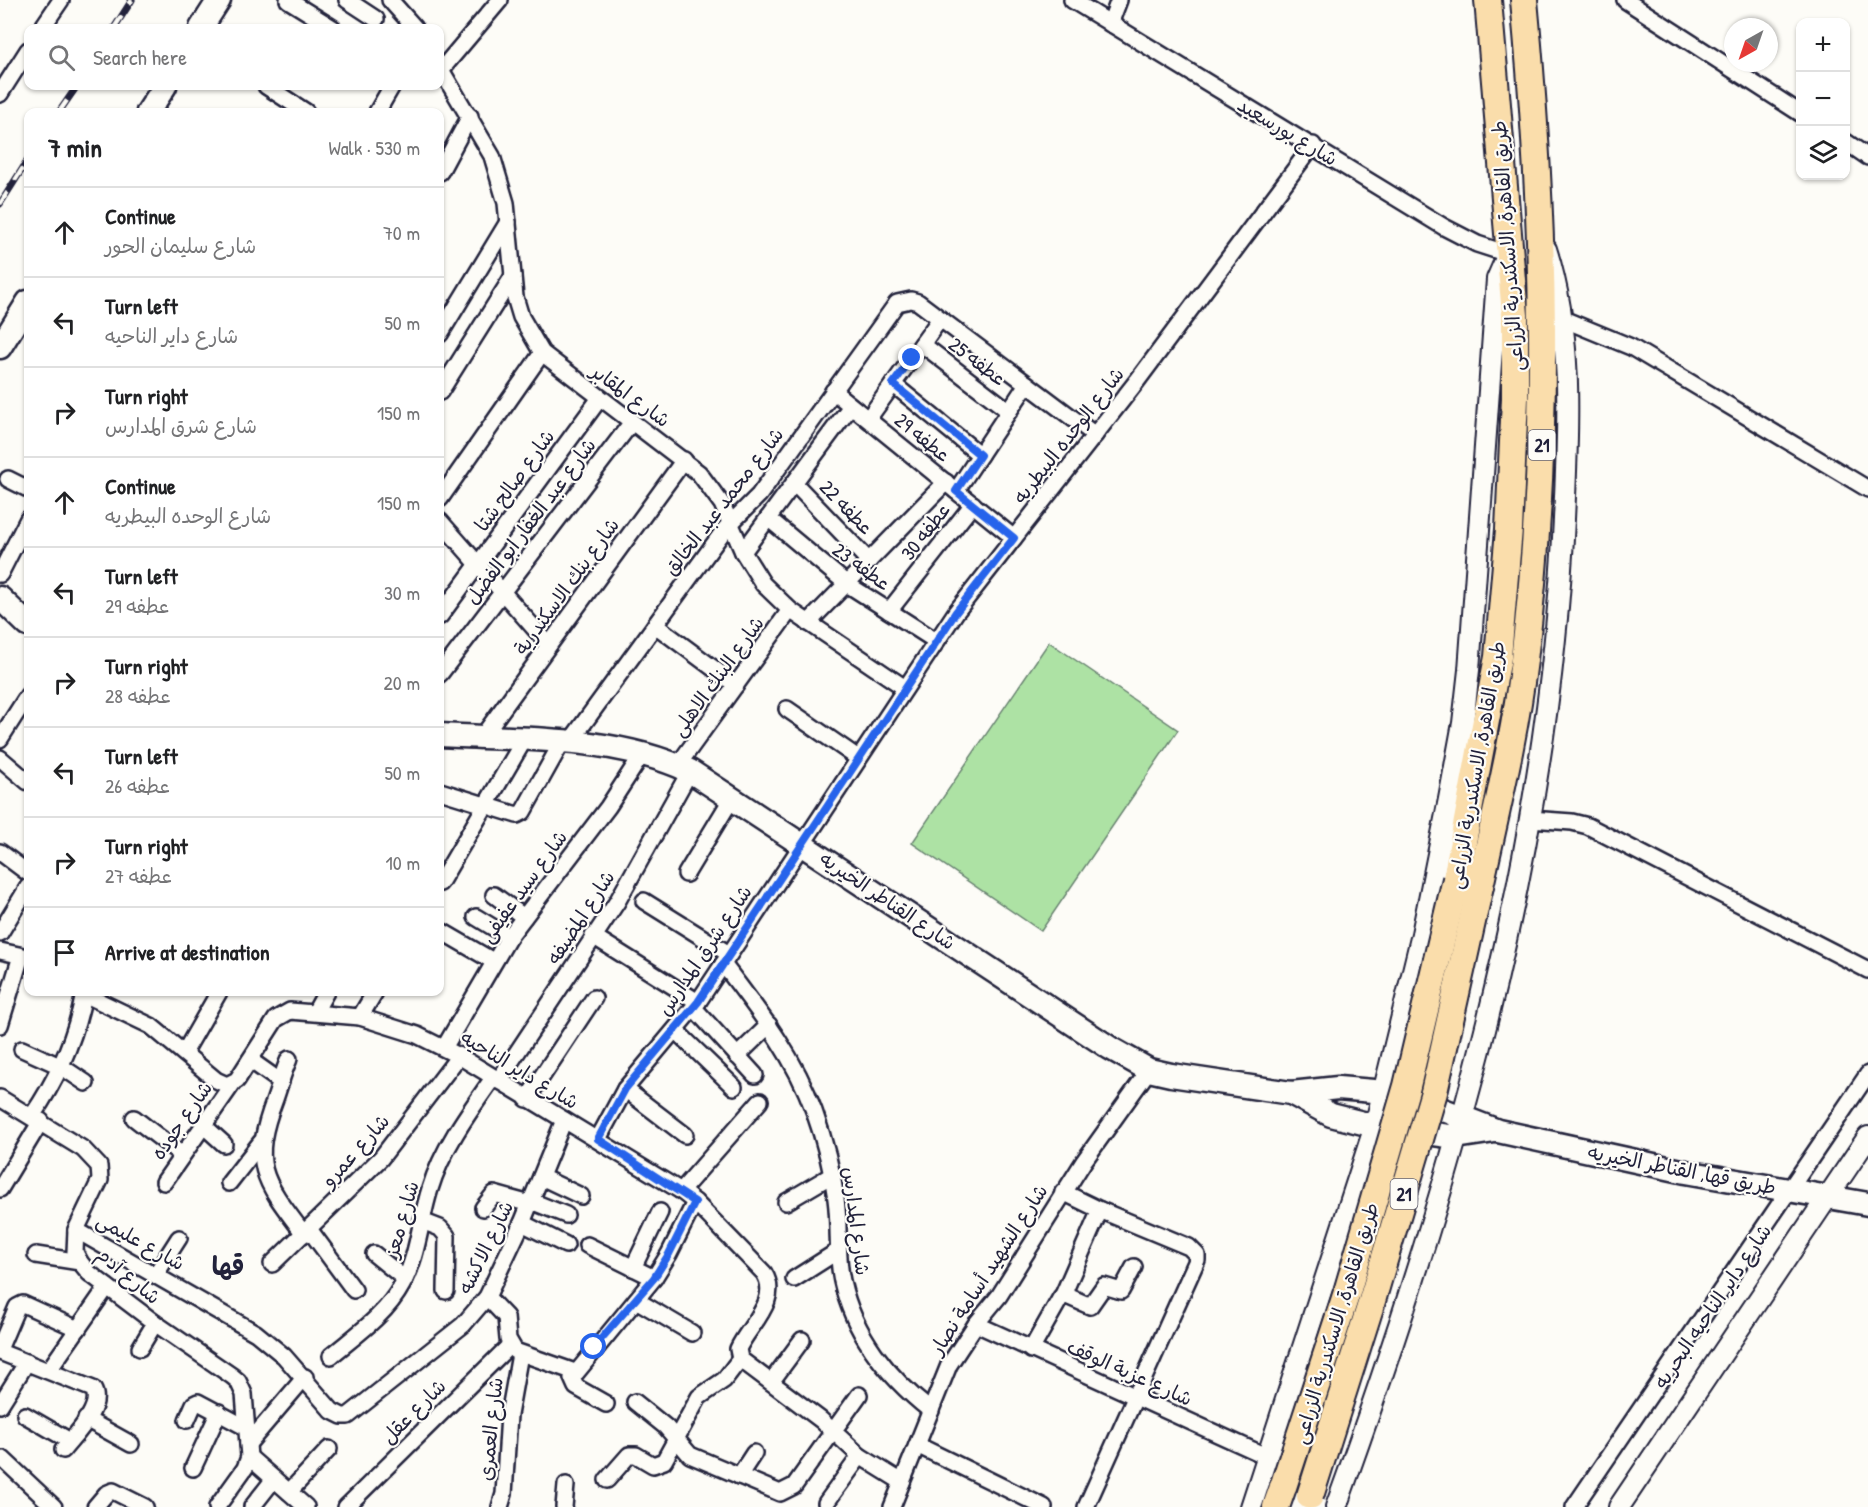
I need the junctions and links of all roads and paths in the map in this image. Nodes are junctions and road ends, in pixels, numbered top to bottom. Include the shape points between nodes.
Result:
1 (61, 0) edge
2 (219, 0) edge
3 (288, 0) edge
4 (347, 0) edge
5 (500, 0) edge
6 (1072, 0) edge
7 (1119, 0) edge
8 (1488, 0) edge
9 (1524, 0) edge
10 (1625, 0) edge
11 (396, 2) edge
12 (376, 19) dead end
13 (45, 24) edge
14 (204, 24) edge
15 (327, 24) edge
16 (412, 24) edge
17 (1110, 24) junction
18 (24, 56) edge
19 (444, 64) edge
20 (444, 75) edge
21 (162, 90) edge
22 (272, 90) edge
23 (390, 90) edge
24 (0, 94) edge
25 (151, 108) edge
26 (300, 108) edge
27 (381, 108) edge
28 (1796, 110) edge
29 (470, 116) junction
30 (1850, 145) edge
31 (1313, 146) junction
32 (444, 153) edge
33 (1868, 157) edge
34 (508, 222) junction
35 (1540, 233) junction
36 (1508, 254) junction
37 (513, 276) junction
38 (24, 308) edge
39 (940, 319) junction
40 (1563, 319) junction
41 (444, 327) edge
42 (922, 344) junction
43 (0, 347) edge
44 (542, 353) junction
45 (893, 384) junction
46 (1027, 384) junction
47 (444, 386) edge
48 (833, 391) junction
49 (600, 398) junction
50 (851, 406) junction
51 (1009, 411) junction
52 (868, 419) junction
53 (632, 422) junction
54 (1095, 435) junction
55 (980, 455) junction
56 (684, 460) junction
57 (8, 479) dead end
58 (794, 483) junction
59 (24, 487) edge
60 (951, 487) junction
61 (1868, 489) edge
62 (444, 493) edge
63 (973, 504) junction
64 (768, 518) junction
65 (731, 521) junction
66 (444, 525) edge
67 (24, 527) edge
68 (1014, 538) junction
69 (743, 552) junction
70 (869, 561) junction
71 (478, 563) junction
72 (0, 574) edge
73 (847, 584) junction
74 (503, 591) junction
75 (0, 598) edge
76 (444, 610) edge
77 (790, 610) junction
78 (890, 611) junction
79 (24, 621) edge
80 (808, 623) junction
81 (655, 625) junction
82 (936, 641) junction
83 (549, 645) junction
84 (444, 669) edge
85 (736, 685) junction
86 (905, 688) junction
87 (24, 701) edge
88 (787, 709) dead end
89 (444, 735) edge
90 (482, 737) junction
91 (0, 739) edge
92 (524, 740) junction
93 (566, 742) junction
94 (643, 753) junction
95 (858, 758) junction
96 (0, 759) edge
97 (684, 768) junction
98 (24, 779) edge
99 (444, 792) edge
100 (732, 798) junction
101 (485, 807) junction
102 (1530, 819) junction
103 (801, 843) junction
104 (0, 852) edge
105 (24, 870) edge
106 (686, 873) dead end
107 (444, 876) edge
108 (1468, 883) junction
109 (24, 893) edge
110 (494, 895) dead end
111 (644, 901) dead end
112 (476, 917) dead end
113 (524, 917) junction
114 (2, 926) edge
115 (444, 933) edge
116 (593, 936) junction
117 (508, 937) junction
118 (0, 951) edge
119 (24, 956) edge
120 (24, 959) edge
121 (726, 959) junction
122 (494, 961) junction
123 (1868, 969) edge
124 (87, 996) edge
125 (92, 996) edge
126 (217, 996) edge
127 (324, 996) edge
128 (373, 996) edge
129 (594, 998) dead end
130 (696, 1005) junction
131 (315, 1012) junction
132 (360, 1017) junction
133 (0, 1025) edge
134 (769, 1025) junction
135 (675, 1030) junction
136 (444, 1048) junction
137 (22, 1049) dead end
138 (184, 1053) junction
139 (459, 1056) junction
140 (737, 1056) junction
141 (290, 1059) dead end
142 (250, 1060) junction
143 (62, 1067) junction
144 (1149, 1070) junction
145 (1868, 1074) edge
146 (756, 1075) dead end
147 (496, 1080) junction
148 (281, 1082) junction
149 (86, 1083) dead end
150 (233, 1083) junction
151 (734, 1087) dead end
152 (625, 1089) junction
153 (1384, 1092) junction
154 (1291, 1093) junction
155 (0, 1098) edge
156 (527, 1099) junction
157 (760, 1101) dead end
158 (134, 1118) dead end
159 (36, 1119) junction
160 (564, 1120) junction
161 (203, 1125) junction
162 (1375, 1126) junction
163 (1458, 1126) junction
164 (1498, 1131) joint
165 (685, 1135) dead end
166 (1868, 1137) edge
167 (598, 1139) junction
168 (261, 1142) junction
169 (224, 1144) dead end
170 (182, 1155) junction
171 (832, 1175) junction
172 (541, 1177) junction
173 (164, 1182) dead end
174 (229, 1183) dead end
175 (0, 1189) edge
176 (681, 1191) junction
177 (1792, 1191) junction
178 (1063, 1192) junction
179 (581, 1196) dead end
180 (1825, 1196) junction
181 (695, 1202) junction
182 (786, 1202) dead end
183 (530, 1203) junction
184 (1868, 1204) edge
185 (483, 1208) dead end
186 (1100, 1210) junction
187 (660, 1212) dead end
188 (566, 1215) dead end
189 (422, 1221) junction
190 (522, 1223) junction
191 (76, 1230) junction
192 (306, 1232) junction
193 (179, 1238) dead end
194 (566, 1245) dead end
195 (587, 1245) dead end
196 (838, 1251) junction
197 (374, 1254) dead end
198 (36, 1256) dead end
199 (80, 1262) junction
200 (272, 1264) dead end
201 (1134, 1267) dead end
202 (633, 1268) junction
203 (156, 1274) junction
204 (654, 1278) junction
205 (405, 1279) junction
206 (794, 1279) dead end
207 (107, 1287) junction
208 (354, 1290) dead end
209 (446, 1291) dead end
210 (1063, 1295) junction
211 (487, 1297) junction
212 (636, 1300) junction
213 (155, 1323) junction
214 (976, 1324) junction
215 (78, 1329) junction
216 (692, 1333) dead end
217 (802, 1340) dead end
218 (0, 1347) edge
219 (140, 1348) dead end
220 (515, 1350) junction
221 (1031, 1350) junction
222 (0, 1352) edge
223 (331, 1356) dead end
224 (740, 1359) junction
225 (27, 1362) junction
226 (49, 1371) junction
227 (575, 1372) junction
228 (305, 1377) junction
229 (771, 1382) junction
230 (859, 1395) dead end
231 (1136, 1397) junction
232 (636, 1402) dead end
233 (606, 1404) dead end
234 (0, 1405) edge
235 (931, 1411) junction
236 (219, 1412) junction
237 (353, 1413) joint
238 (25, 1414) dead end
239 (86, 1419) junction
240 (187, 1420) dead end
241 (245, 1427) junction
242 (832, 1430) junction
243 (675, 1441) junction
244 (131, 1444) dead end
245 (917, 1445) junction
246 (329, 1449) dead end
247 (248, 1451) junction
248 (754, 1453) dead end
249 (860, 1456) junction
250 (1268, 1457) junction
251 (3, 1459) dead end
252 (193, 1468) dead end
253 (739, 1476) junction
254 (274, 1479) junction
255 (607, 1480) dead end
256 (902, 1482) junction
257 (566, 1485) dead end
258 (289, 1492) junction
259 (1280, 1497) edge
260 (1308, 1501) edge
261 (826, 1503) dead end
262 (502, 1506) edge
263 (54, 1507) edge
264 (95, 1507) edge
265 (145, 1507) edge
266 (217, 1507) edge
267 (252, 1507) edge
268 (306, 1507) edge
269 (346, 1507) edge
270 (564, 1507) edge
271 (892, 1507) edge
272 (1044, 1507) edge
273 (1086, 1507) edge
274 (1251, 1507) edge
275 (1336, 1507) edge
276 (1574, 1507) edge
277 (1619, 1507) edge

1 - 13 street
2 - 14 main road
3 - 15 street
4 - 12 street
5 - 19 street
6 - 17 street, شارع بورسعيد
7 - 17 street
8 - 36 highway, طريق القاهرة, الاسكندرية الزراعى / 21
9 - 35 highway, طريق القاهرة, الاسكندرية الزراعى / 21
10 - 28 street
11 - 16 street
17 - 31 street, شارع بورسعيد
18 - 24 street
20 - 29 street, شارع المقابر
21 - 25 main road
22 - 26 street
23 - 27 street
29 - 32 street
29 - 34 street, شارع المقابر via 492,156
30 - 33 street
31 - 36 street, شارع بورسعيد via 1444,227
31 - 54 street, شارع الوحده البيطريه
34 - 37 street, شارع المقابر
34 - 41 street
35 - 40 street
35 - 108 highway, طريق القاهرة, الاسكندرية الزراعى / 21 via 1544,402 1537,534 1524,662
36 - 108 highway, طريق القاهرة, الاسكندرية الزراعى / 21 via 1515,315 1509,529 1498,657
36 - 153 street via 1497,279 1481,530 1463,723 1422,934
37 - 44 street, شارع المقابر via 521,317
37 - 47 street
38 - 43 main road
39 - 42 street
39 - 46 street
39 - 48 street, شارع محمد عبد الخالق via 918,302 903,300 891,309
40 - 61 street via 1631,347
40 - 102 street via 1567,442 1559,609 1548,714
42 - 45 street
42 - 51 street, عطفه 25
44 - 49 street, شارع المقابر
44 - 62 street
45 - 52 street
45 - 55 street
46 - 51 street
46 - 54 street
48 - 50 street, عطفه 29
48 - 65 street, شارع محمد عبد الخالق via 759,495
49 - 53 street, شارع المقابر
49 - 71 street, شارع صالح شتا
50 - 52 street, عطفه 29
50 - 58 street
51 - 55 street
52 - 60 street, عطفه 29
53 - 56 street, شارع المقابر
53 - 74 street, شارع عبد الغفار ابو الفضل
54 - 68 street, شارع الوحده البيطريه
55 - 60 street
56 - 65 street, شارع المقابر via 712,488
56 - 83 street, شارع بنك الاسكندرية
57 - 59 street
58 - 64 street
58 - 70 street, عطفه 22
60 - 63 street, عطفه 29
60 - 70 street
63 - 68 street, عطفه 29
63 - 78 street, عطفه 30
64 - 69 street
64 - 73 street, عطفه 23
65 - 69 street, شارع المقابر
65 - 81 street, شارع محمد عبد الخالق
66 - 71 street
67 - 72 street
68 - 82 street, شارع الوحده البيطريه
69 - 77 street, شارع المقابر via 763,584
70 - 73 street
71 - 74 street
71 - 76 street, شارع صالح شتا
73 - 78 street, عطفه 23
73 - 80 street
74 - 83 street
74 - 84 street, شارع عبد الغفار ابو الفضل
75 - 79 main road
77 - 80 street, شارع المقابر
77 - 85 street, شارع البنك الاهلى
78 - 82 street, عطفه 23
80 - 86 street, شارع المقابر
81 - 85 street
81 - 93 street, شارع محمد عبد الخالق
82 - 86 street, شارع الوحده البيطريه
83 - 90 street, شارع بنك الاسكندرية
85 - 97 street, شارع البنك الاهلى
86 - 95 street, شارع الوحده البيطريه
87 - 91 street
88 - 95 street
89 - 90 main road, شارع القناطر الخيريه
90 - 92 main road, شارع القناطر الخيريه
92 - 93 main road, شارع القناطر الخيريه
92 - 101 street
93 - 94 main road, شارع القناطر الخيريه via 604,744
93 - 101 street, شارع محمد عبد الخالق via 523,812 514,815
94 - 97 main road, شارع القناطر الخيريه
94 - 113 street, شارع سيد عفيفى via 608,807
95 - 103 street, شارع الوحده البيطريه
96 - 98 street
97 - 100 main road, شارع القناطر الخيريه
97 - 116 street, شارع المضيفه via 617,902
99 - 101 street
100 - 103 main road, شارع القناطر الخيريه
100 - 106 street
101 - 107 street
102 - 123 street via 1588,826
102 - 163 street via 1488,1016
103 - 121 street, شارع شرق المدارس
103 - 144 main road, شارع القناطر الخيريه
104 - 105 street
108 - 259 highway, طريق القاهرة, الاسكندرية الزراعى / 21, bridge via 1347,1292
108 - 260 highway, طريق القاهرة, الاسكندرية الزراعى / 21, bridge via 1434,1092
109 - 114 street
110 - 113 street
111 - 121 street
112 - 117 street
113 - 117 street, شارع سيد عفيفى
115 - 122 street
116 - 130 street
116 - 147 street, شارع المضيفه
117 - 122 street, شارع سيد عفيفى
118 - 119 street
120 - 133 street
121 - 130 street, شارع شرق المدارس
121 - 134 street, شارع المدارس
122 - 136 street, شارع سيد عفيفى
124 - 143 street
125 - 138 street via 141,1020
126 - 138 street
127 - 131 street
128 - 132 street
129 - 156 street
130 - 135 street, شارع شرق المدارس
130 - 140 street
131 - 132 street, شارع داير الناحيه
131 - 142 street, شارع داير الناحيه via 290,1011 280,1016
132 - 136 street, شارع داير الناحيه
134 - 140 street
134 - 171 street, شارع المدارس via 796,1070 813,1109
135 - 151 street
135 - 152 street, شارع شرق المدارس
136 - 139 street, شارع داير الناحيه
137 - 143 street
138 - 150 street via 221,1083
139 - 147 street, شارع داير الناحيه
139 - 192 street, شارع عمرو via 381,1158
140 - 146 street
141 - 148 street
142 - 148 street
142 - 150 street, شارع داير الناحيه
143 - 149 street
143 - 159 street
144 - 154 main road, شارع القناطر الخيريه
144 - 178 street, شارع الشهيد أسامة نصار
145 - 177 street, شارع داير الناحيه البحريه
147 - 156 street, شارع داير الناحيه
147 - 189 street, شارع معز via 442,1159
148 - 168 street
150 - 161 street, شارع جوده
152 - 165 street
152 - 167 street, شارع شرق المدارس
153 - 154 main road, شارع القناطر الخيريه via 1338,1088
153 - 162 street
153 - 163 main road, شارع القناطر الخيريه via 1424,1102
154 - 162 main road, شارع القناطر الخيريه via 1331,1115
155 - 159 street
156 - 160 street, شارع داير الناحيه
157 - 176 street
158 - 170 street
159 - 175 street
159 - 191 street via 83,1149 99,1166 100,1180
160 - 167 street, شارع داير الناحيه
160 - 172 street, شارع الاكشه
161 - 169 street
161 - 170 street, شارع جوده
162 - 163 main road, شارع القناطر الخيريه
162 - 250 street
163 - 164 main road, شارع القناطر الخيريه
163 - 275 street via 1410,1294
164 - 177 main road, طريق قها, القناطر الخيريه
166 - 180 street, شارع داير الناحيه البحريه
167 - 176 street, شارع داير الناحيه
168 - 174 street
168 - 192 street via 261,1159 269,1184
170 - 173 street, شارع جوده
171 - 182 street
171 - 196 street, شارع المدارس
172 - 179 street
172 - 183 street, شارع الاكشه
176 - 181 street, شارع داير الناحيه
177 - 180 main road, طريق قها, القناطر الخيريه
177 - 276 street, شارع داير الناحيه البحريه
178 - 186 street
178 - 214 street, شارع الشهيد أسامة نصار via 999,1296
180 - 184 main road, طريق قها, القناطر الخيريه
180 - 277 street, شارع داير الناحيه البحريه
181 - 204 street
181 - 224 street, شارع داير الناحيه via 764,1273 771,1286 768,1300 738,1349
183 - 185 street via 494,1194
183 - 188 street
183 - 190 street, شارع الاكشه
186 - 210 street
186 - 231 street via 1189,1247 1197,1255 1196,1266
187 - 202 street
189 - 205 street, شارع معز
189 - 209 street via 443,1230 447,1236
190 - 194 street
190 - 211 street, شارع الاكشه
191 - 199 street, شارع آدم via 75,1252
191 - 203 street, شارع عليمى
192 - 200 street, شارع عمرو
192 - 208 street
193 - 203 street
195 - 202 street
196 - 206 street
196 - 235 street, شارع المدارس via 842,1282 866,1341 898,1383
197 - 205 street
198 - 199 street
199 - 207 street, شارع آدم
201 - 210 street via 1121,1292 1104,1286 1090,1306
202 - 204 street
203 - 228 street, شارع عليمى via 256,1333
204 - 212 street
205 - 223 street, شارع معز via 378,1316
207 - 213 street, شارع آدم
207 - 215 street
210 - 221 street
211 - 220 street via 506,1317
211 - 237 street, شارع الاكشه via 463,1325
212 - 216 street
212 - 227 street
213 - 219 street
213 - 241 street, شارع آدم via 238,1381 244,1394
214 - 221 street, شارع عزبة الوقف
214 - 235 street, شارع الشهيد أسامة نصار via 949,1365
215 - 218 street via 23,1304 17,1307
215 - 226 street
217 - 229 street
220 - 227 street
220 - 262 street, شارع العمرى
220 - 269 street, شارع عقل
221 - 231 street, شارع عزبة الوقف
222 - 225 street
224 - 229 street
224 - 243 street via 724,1380 699,1397
225 - 226 street
225 - 234 street
226 - 239 street via 93,1389 97,1400
227 - 233 street via 573,1384
228 - 237 street, شارع عليمى via 337,1415
228 - 247 street
229 - 242 street
230 - 242 street
231 - 250 street, شارع عزبة الوقف
231 - 273 street
232 - 243 street via 666,1427
235 - 245 street, شارع الشهيد أسامة نصار
236 - 240 street via 195,1402
236 - 241 street
236 - 252 street
238 - 239 street via 66,1446
239 - 244 street
241 - 247 street, شارع آدم
242 - 249 street
242 - 253 street via 790,1490 775,1491
243 - 253 street via 690,1455
243 - 255 street via 661,1464 629,1455
245 - 256 street, شارع الشهيد أسامة نصار
245 - 272 street
246 - 258 street
247 - 254 street
247 - 266 street via 245,1468
248 - 253 street
249 - 256 street
249 - 261 street
250 - 274 street
251 - 263 street
254 - 258 street
254 - 267 street
256 - 271 street, شارع الشهيد أسامة نصار
257 - 270 street
258 - 268 street
264 - 265 street via 114,1491

